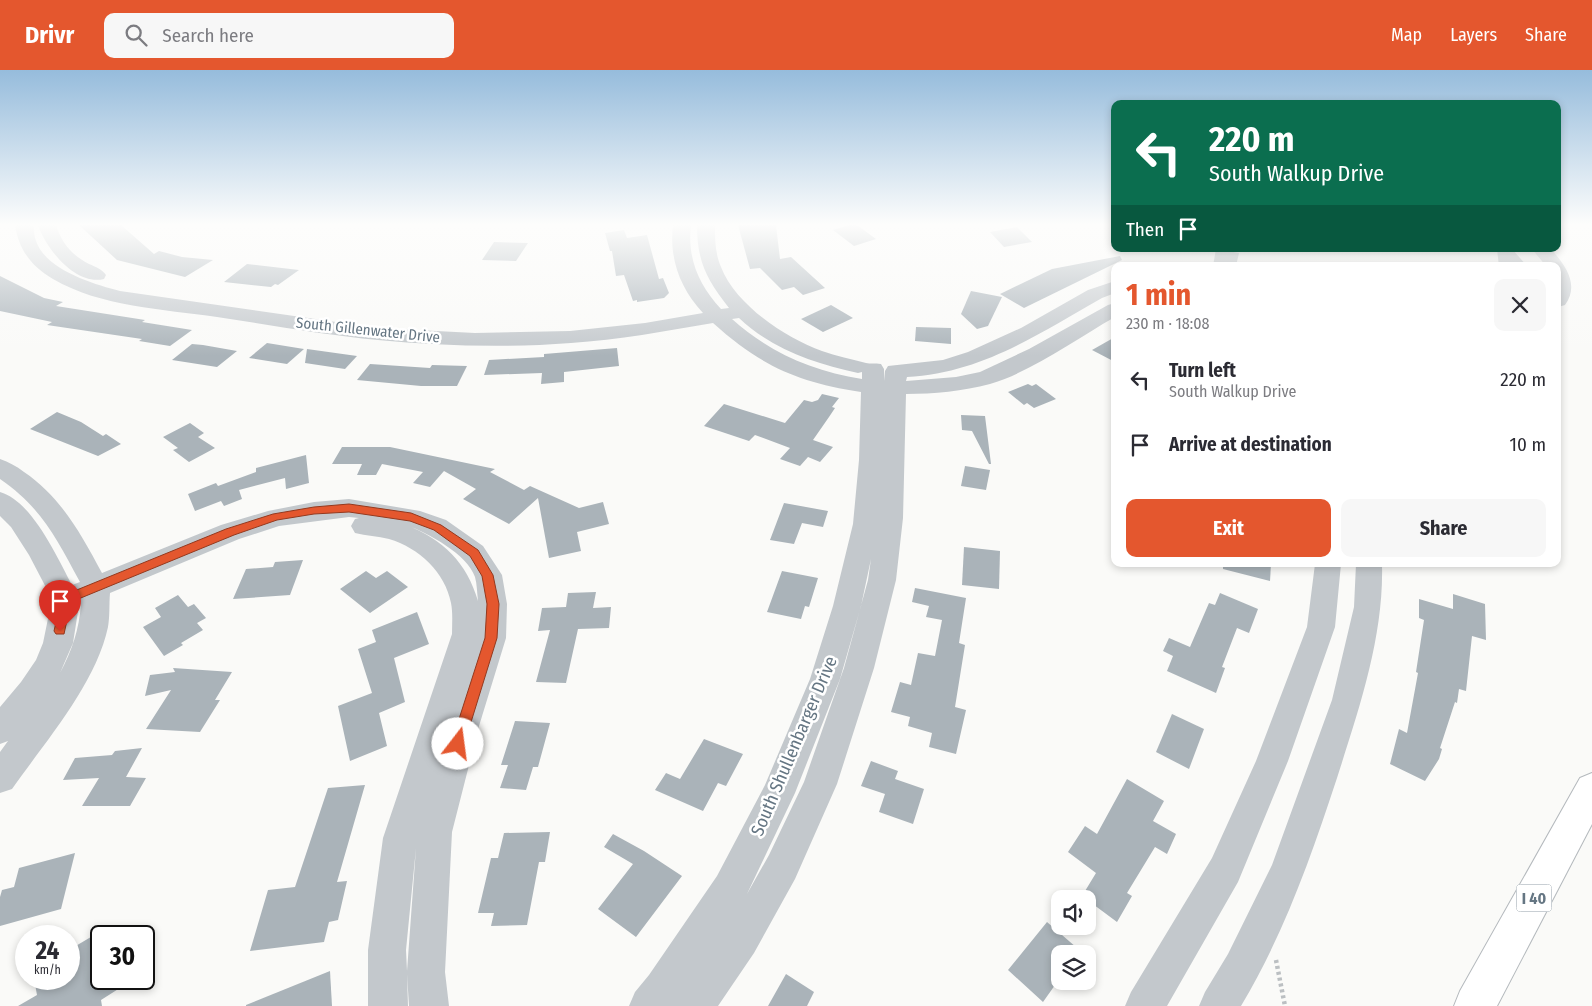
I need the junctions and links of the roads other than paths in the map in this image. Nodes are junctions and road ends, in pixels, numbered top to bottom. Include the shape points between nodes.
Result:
1 (51, 269) edge
2 (84, 269) edge
3 (685, 269) edge
4 (713, 269) edge
5 (1561, 277) edge
6 (1111, 288) edge
7 (1561, 293) edge
8 (739, 306) junction
9 (1111, 311) edge
10 (713, 312) junction
11 (885, 379) junction
12 (0, 467) edge
13 (0, 501) edge
14 (1328, 567) edge
15 (1370, 567) edge
16 (96, 596) junction
17 (64, 609) junction
18 (0, 730) edge
19 (0, 778) edge
20 (1592, 789) edge
21 (428, 989) edge
22 (387, 996) edge
23 (649, 1006) edge
24 (694, 1006) edge
25 (1145, 1006) edge
26 (1219, 1006) edge
27 (1475, 1006) edge

1 - 10 street, South Gillenwater Drive via 96,292 120,297 426,338 552,338 645,329
2 - 10 street, South Gillenwater Drive via 133,286 292,309 448,326 553,326
3 - 10 street via 691,283
4 - 8 street
5 - 7 street
6 - 11 street via 986,354
8 - 10 street, South Gillenwater Drive
8 - 11 street via 785,342 810,354
9 - 11 street via 986,378 961,383
10 - 11 street via 757,349 804,372
11 - 23 street, South Shullenbarger Drive via 871,460 866,524 847,606 825,679 778,794 730,889
11 - 24 street, South Shullenbarger Drive via 890,518 882,580 856,677 820,784 782,867 740,940
12 - 16 street via 48,506 66,531
13 - 17 street via 40,550
14 - 25 street via 1321,627 1272,761 1225,870
15 - 26 street via 1368,607 1347,700 1288,871 1242,968
16 - 17 street
16 - 19 street via 94,626 85,655 69,684
16 - 21 street via 230,532 276,516 314,510 349,508 411,517 438,527 474,553 488,575 490,585 493,604 491,638 435,832
16 - 22 street via 271,535 334,526 367,526 418,540 441,557 454,574 464,598 467,634 400,838 387,950
17 - 18 street via 58,643 48,666
20 - 27 highway, I 40
21 - 22 street

